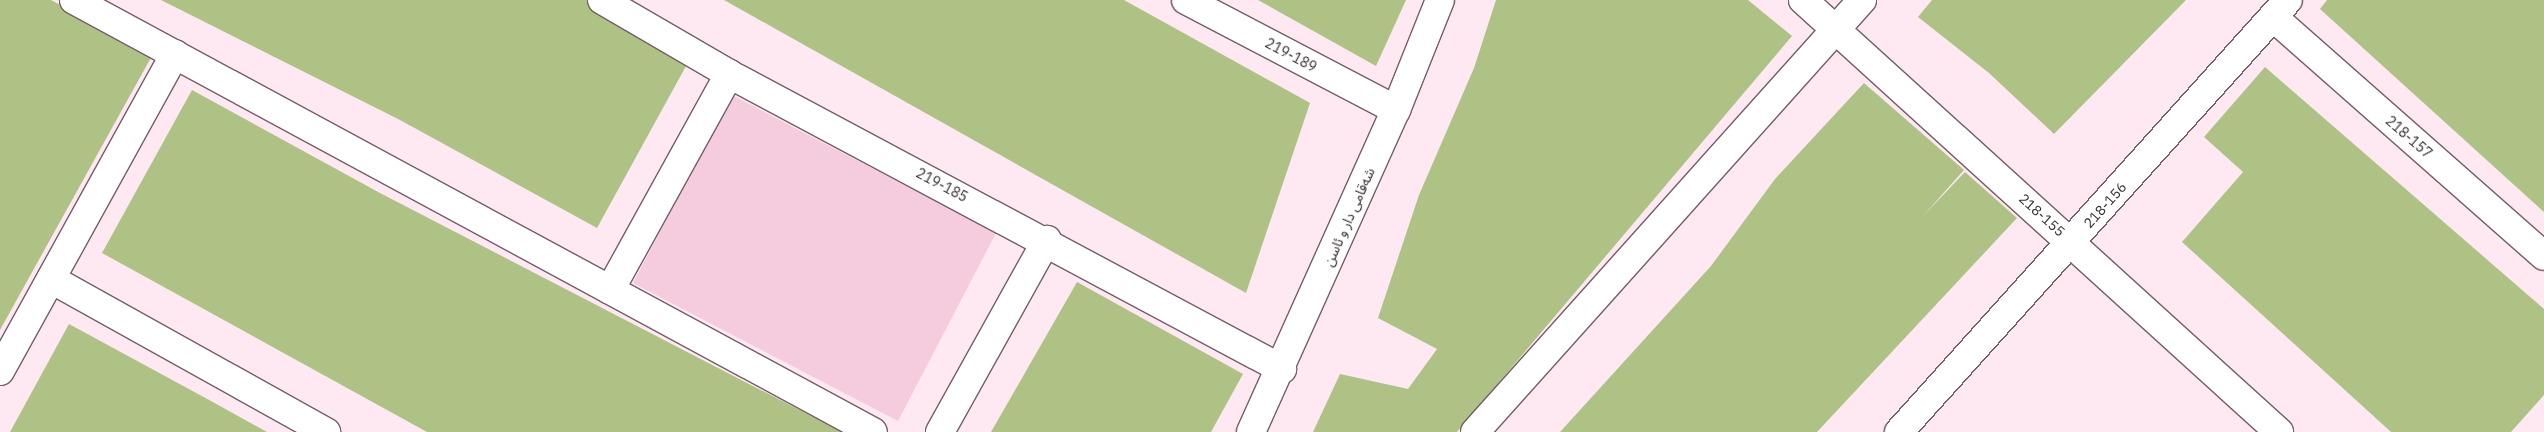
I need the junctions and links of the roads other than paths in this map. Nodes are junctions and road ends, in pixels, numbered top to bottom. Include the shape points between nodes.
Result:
1 (74, 0) edge
2 (602, 0) edge
3 (1186, 0) edge
4 (1440, 0) edge
5 (1802, 0) edge
6 (1862, 0) edge
7 (2281, 9) edge
8 (1836, 30) junction
9 (175, 54) junction
10 (729, 74) junction
11 (1396, 110) junction
12 (1047, 240) junction
13 (2072, 242) junction
14 (2544, 256) edge
15 (51, 279) junction
16 (610, 290) junction
17 (1282, 369) junction
18 (0, 371) edge
19 (326, 432) edge
20 (873, 432) edge
21 (940, 432) edge
22 (1251, 432) edge
23 (1475, 432) edge
24 (1900, 432) edge
25 (2279, 432) edge

1 - 9 street
2 - 10 street, 219-185
3 - 11 street, 219-189
4 - 11 street, شەقامی دار و ئاسن
5 - 8 street, 218-155
6 - 8 street
7 - 13 street, 218-156
7 - 14 street, 218-157
8 - 13 street, 218-155
8 - 23 street
9 - 15 street
9 - 16 street
10 - 12 street, 219-185
10 - 16 street
11 - 17 street, شەقامی دار و ئاسن
12 - 17 street, 219-185
12 - 21 street
13 - 24 street, 218-156
13 - 25 street, 218-155
15 - 18 street
15 - 19 street
16 - 20 street
17 - 22 street, شەقامی دار و ئاسن

